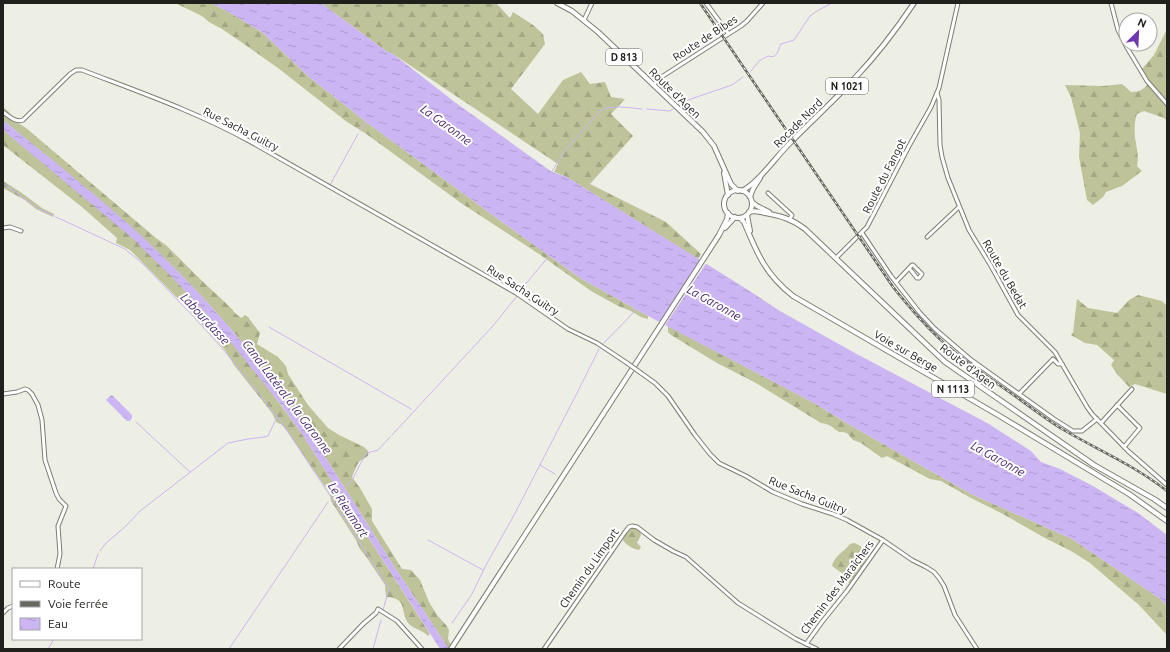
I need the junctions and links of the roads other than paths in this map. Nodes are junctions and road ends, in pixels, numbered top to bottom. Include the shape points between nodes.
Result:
1 (557, 3) edge
2 (592, 3) edge
3 (706, 3) edge
4 (763, 3) edge
5 (914, 3) edge
6 (958, 3) edge
7 (1111, 3) edge
8 (584, 20) junction
9 (728, 34) junction
10 (653, 85) junction
11 (937, 93) junction
12 (1167, 104) edge
13 (3, 112) edge
14 (719, 155) junction
15 (772, 163) junction
16 (740, 191) junction
17 (768, 193) dead end
18 (728, 195) junction
19 (751, 200) junction
20 (959, 207) junction
21 (728, 213) junction
22 (748, 213) junction
23 (777, 215) junction
24 (734, 217) junction
25 (740, 218) junction
26 (790, 219) junction
27 (3, 228) edge
28 (21, 231) dead end
29 (862, 233) junction
30 (718, 236) junction
31 (927, 237) dead end
32 (753, 244) junction
33 (836, 258) junction
34 (909, 268) dead end
35 (896, 282) junction
36 (1062, 364) junction
37 (1132, 389) dead end
38 (3, 394) edge
39 (1019, 394) junction
40 (1117, 405) junction
41 (1097, 419) junction
42 (1101, 423) junction
43 (1124, 447) junction
44 (1167, 485) edge
45 (1167, 508) edge
46 (1167, 521) edge
47 (883, 540) junction
48 (57, 568) edge
49 (12, 606) edge
50 (3, 613) edge
51 (806, 644) junction
52 (339, 649) edge
53 (422, 649) edge
54 (451, 649) edge
55 (544, 649) edge
56 (817, 649) edge
57 (976, 649) edge

1 - 8 main road, Route d'Agen / D 813
2 - 8 street
3 - 9 street
4 - 9 street, Route de Bibes via 746,21
5 - 15 main road, Rocade Nord / N 1021 via 881,49
6 - 11 street
7 - 12 street via 1118,30 1126,46 1147,81
8 - 10 main road, Route d'Agen / D 813
9 - 10 street, Route de Bibes
10 - 14 main road, Route d'Agen / D 813 via 707,136
11 - 20 street, Route du Bedat via 941,152
11 - 29 street, Route du Fangot
13 - 47 street, Rue Sacha Guitry, bridge via 17,121 23,120 70,74 82,70 158,99 234,133 516,293 568,329 627,363 668,396 695,435 719,463 773,492 843,518
14 - 16 main road, Route d'Agen / D 813 via 731,184
14 - 18 main road, Route d'Agen / D 813
15 - 16 main road, N 1021 via 751,185
15 - 19 main road, N 1021 via 754,187
16 - 18 main road
16 - 19 main road via 747,193
17 - 26 street via 792,215
18 - 21 main road via 725,203
19 - 22 main road via 752,207
19 - 23 main road, Route d'Agen via 757,206
20 - 31 street
20 - 36 street, Route du Bedat via 973,237 1018,315 1048,344
21 - 24 main road
21 - 30 main road
22 - 23 main road, Route d'Agen via 756,211
22 - 25 main road
22 - 32 main road, N 1113
23 - 26 main road, Route d'Agen
24 - 25 main road
24 - 30 main road
25 - 32 main road, N 1113
26 - 33 main road, Route d'Agen via 805,229
27 - 28 street via 10,227
29 - 33 street, Route du Fangot
29 - 35 street
30 - 54 main road
32 - 46 main road, Voie sur Berge / N 1113 via 760,260 779,284 793,296 998,415 1129,494
33 - 45 main road, Route d'Agen via 945,362 1094,465
34 - 35 street
35 - 39 street via 935,329 970,359
36 - 39 street via 1053,359
36 - 41 street, Route du Bedat
37 - 40 street
38 - 48 street via 25,389 32,394 38,405 42,420 45,460 56,493 66,506 58,526 60,554
39 - 41 street via 1073,431 1082,431
40 - 42 street
40 - 43 street via 1140,428
41 - 42 street, Route du Bedat
42 - 43 street, Route du Bedat
43 - 44 street, Route du Bedat
47 - 51 street, Chemin des Maraîchers
47 - 57 street, Rue Sacha Guitry via 934,572 944,586 955,615
49 - 50 street
51 - 55 street, Chemin du Limport via 738,603 686,558 632,526 625,532
51 - 56 street, Chemin du Limport
52 - 53 street via 380,610 397,621

